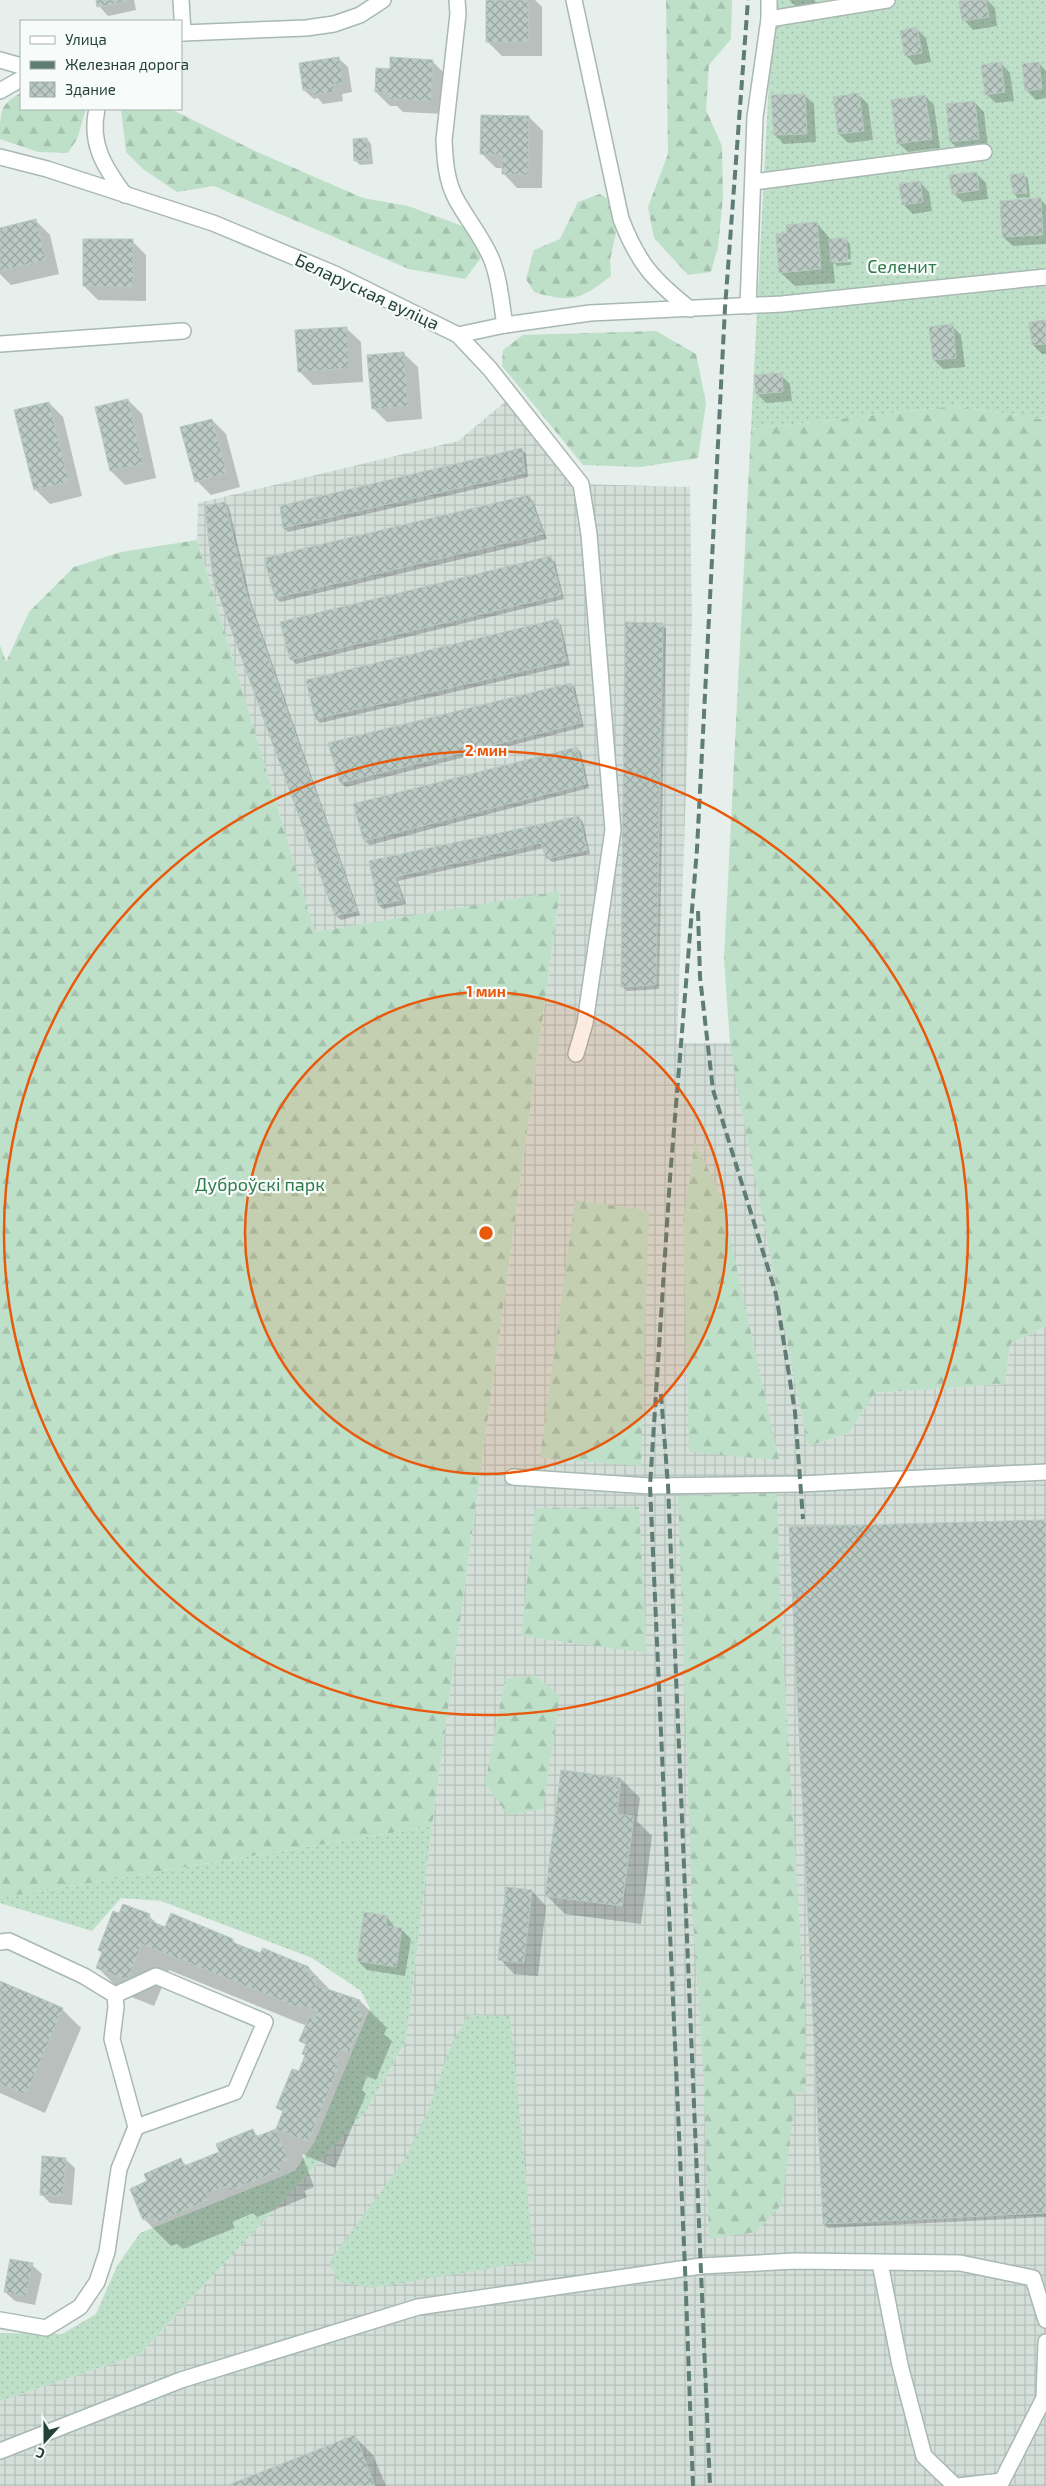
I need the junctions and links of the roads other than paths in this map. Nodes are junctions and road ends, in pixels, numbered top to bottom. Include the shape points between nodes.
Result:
1 (181, 0) edge
2 (383, 0) edge
3 (457, 0) edge
4 (574, 0) edge
5 (769, 0) edge
6 (887, 0) edge
7 (769, 19) junction
8 (182, 20) edge
9 (182, 33) edge
10 (0, 60) edge
11 (20, 66) edge
12 (20, 80) edge
13 (0, 91) edge
14 (97, 110) edge
15 (984, 152) dead end
16 (0, 157) edge
17 (753, 182) junction
18 (125, 195) junction
19 (1046, 277) edge
20 (748, 306) junction
21 (690, 308) junction
22 (505, 325) junction
23 (183, 331) dead end
24 (458, 335) junction
25 (0, 344) edge
26 (576, 1054) dead end
27 (1046, 1472) edge
28 (513, 1477) dead end
29 (0, 1942) edge
30 (115, 1995) junction
31 (136, 2127) junction
32 (880, 2263) junction
33 (0, 2320) edge
34 (1046, 2320) edge
35 (1046, 2342) edge
36 (0, 2451) edge
37 (956, 2486) edge

1 - 8 street
2 - 9 street via 360,15 334,24
3 - 22 street via 445,159 448,179 456,198 491,259
4 - 21 street via 622,219 632,247 648,272
5 - 7 street
6 - 7 street
7 - 17 street via 755,117
10 - 11 street
12 - 13 street
14 - 18 street via 94,138 100,158
15 - 17 street
16 - 18 street, Беларуская вуліца
17 - 20 street
18 - 24 street, Беларуская вуліца via 213,224 327,270
19 - 20 street, Беларуская вуліца
20 - 21 street, Беларуская вуліца
21 - 22 street, Беларуская вуліца via 590,313
22 - 24 street, Беларуская вуліца
23 - 25 street
24 - 26 street via 490,369 581,484 590,543 613,830 585,1023
27 - 28 street via 800,1484 650,1486
29 - 30 street via 9,1941 84,1976
30 - 31 street via 112,2039
30 - 31 street via 156,1976 264,2022 235,2092
31 - 33 street via 119,2169 107,2252 97,2282 80,2307 46,2328
32 - 34 street via 960,2263 1033,2278
32 - 36 street via 795,2261 701,2266 418,2306 181,2380
32 - 37 street via 900,2364 924,2456
35 - 37 street via 1044,2398 1002,2481

